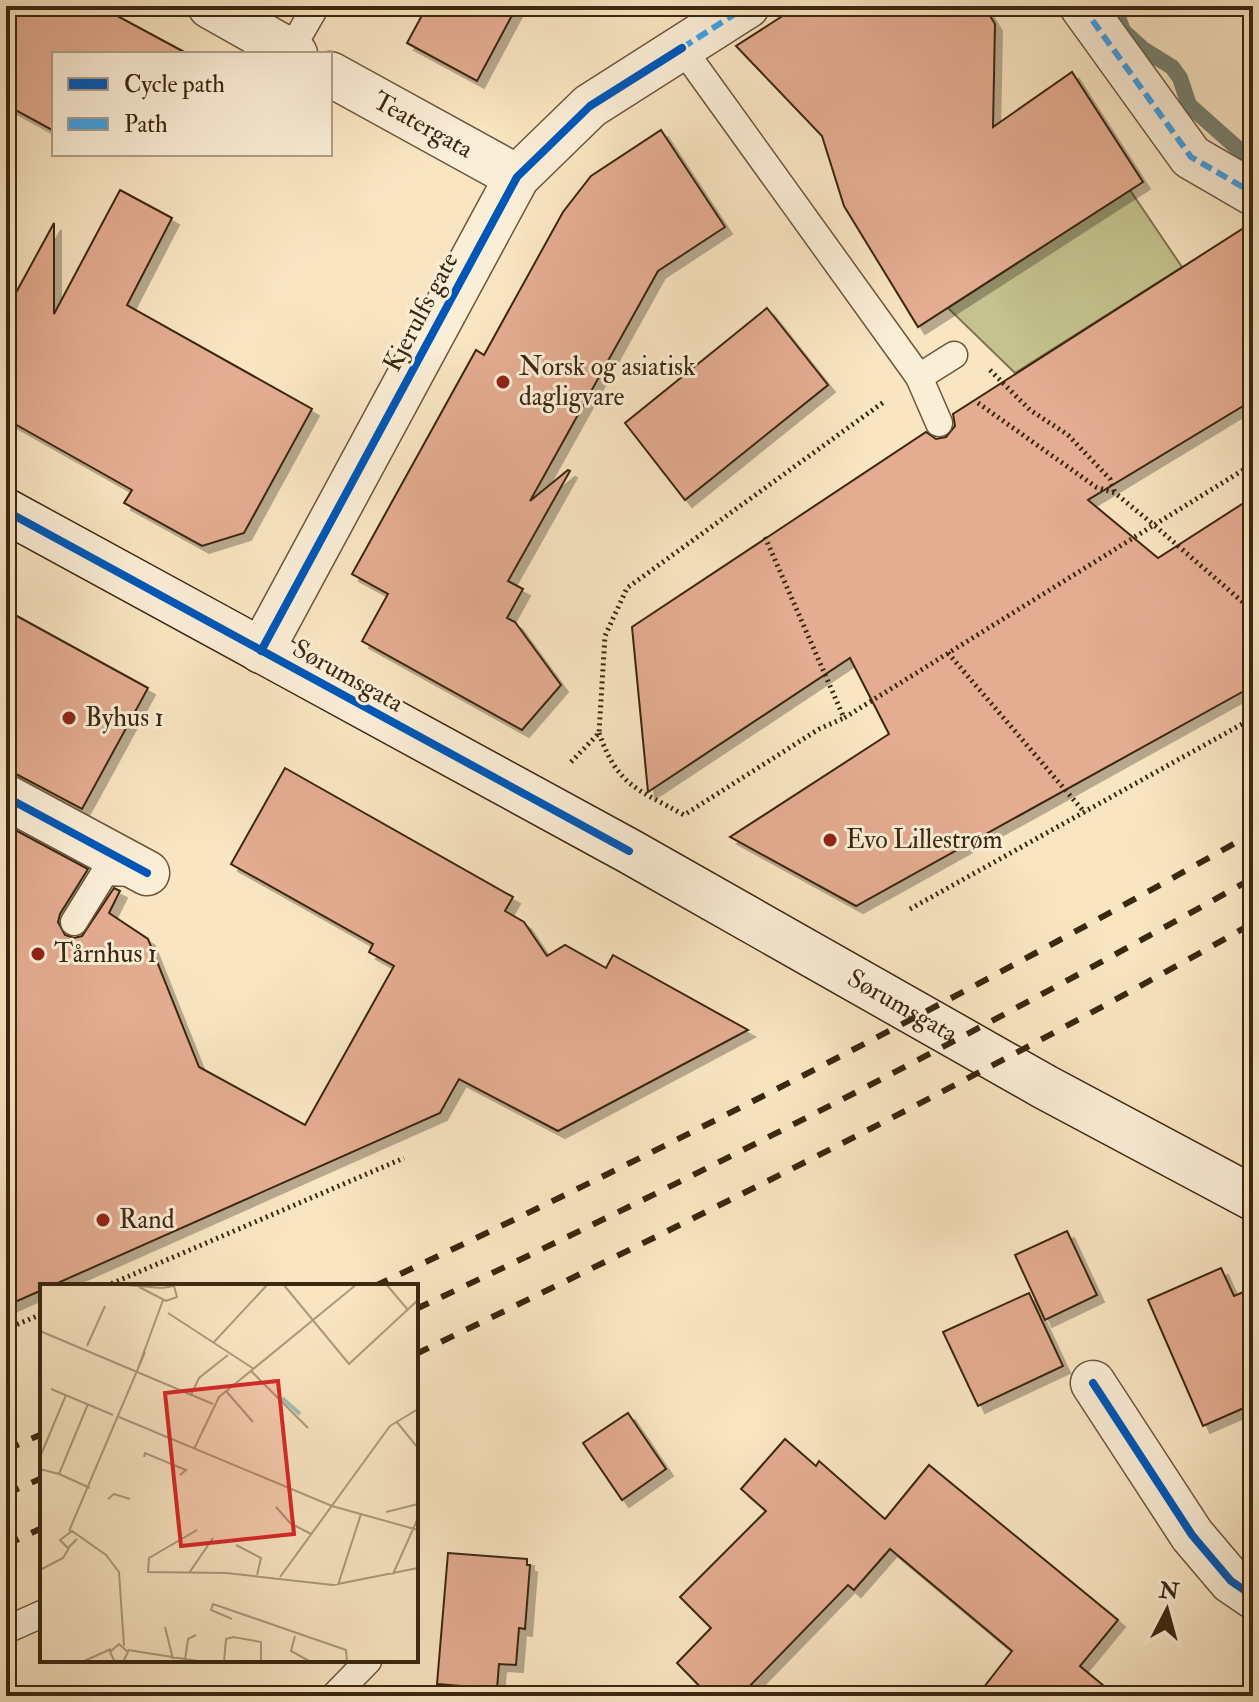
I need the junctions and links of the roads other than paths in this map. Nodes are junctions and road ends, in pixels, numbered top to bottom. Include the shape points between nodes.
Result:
1 (210, 6) edge
2 (316, 6) edge
3 (747, 6) edge
4 (1082, 6) edge
5 (682, 48) junction
6 (290, 52) edge
7 (293, 52) edge
8 (332, 75) edge
9 (517, 177) junction
10 (1253, 193) edge
11 (954, 355) dead end
12 (919, 377) junction
13 (939, 423) dead end
14 (6, 511) edge
15 (261, 651) junction
16 (6, 797) edge
17 (147, 873) joint
18 (74, 922) dead end
19 (1253, 1198) edge
20 (1093, 1383) dead end
21 (1253, 1596) edge
22 (40, 1615) edge
23 (6, 1630) edge
24 (367, 1662) edge
25 (334, 1696) edge

1 - 6 street
2 - 7 lane
3 - 5 street, Kjerulfs gate
4 - 10 street via 1191,157
5 - 9 street, Kjerulfs gate via 590,106
5 - 12 lane
8 - 9 street, Teatergata
9 - 15 street, Kjerulfs gate
11 - 12 lane
12 - 13 lane
14 - 15 street, Sørumsgata
15 - 19 street, Sørumsgata
16 - 17 street
17 - 18 lane via 105,872
20 - 21 street via 1192,1535 1231,1581
22 - 23 lane
24 - 25 lane

